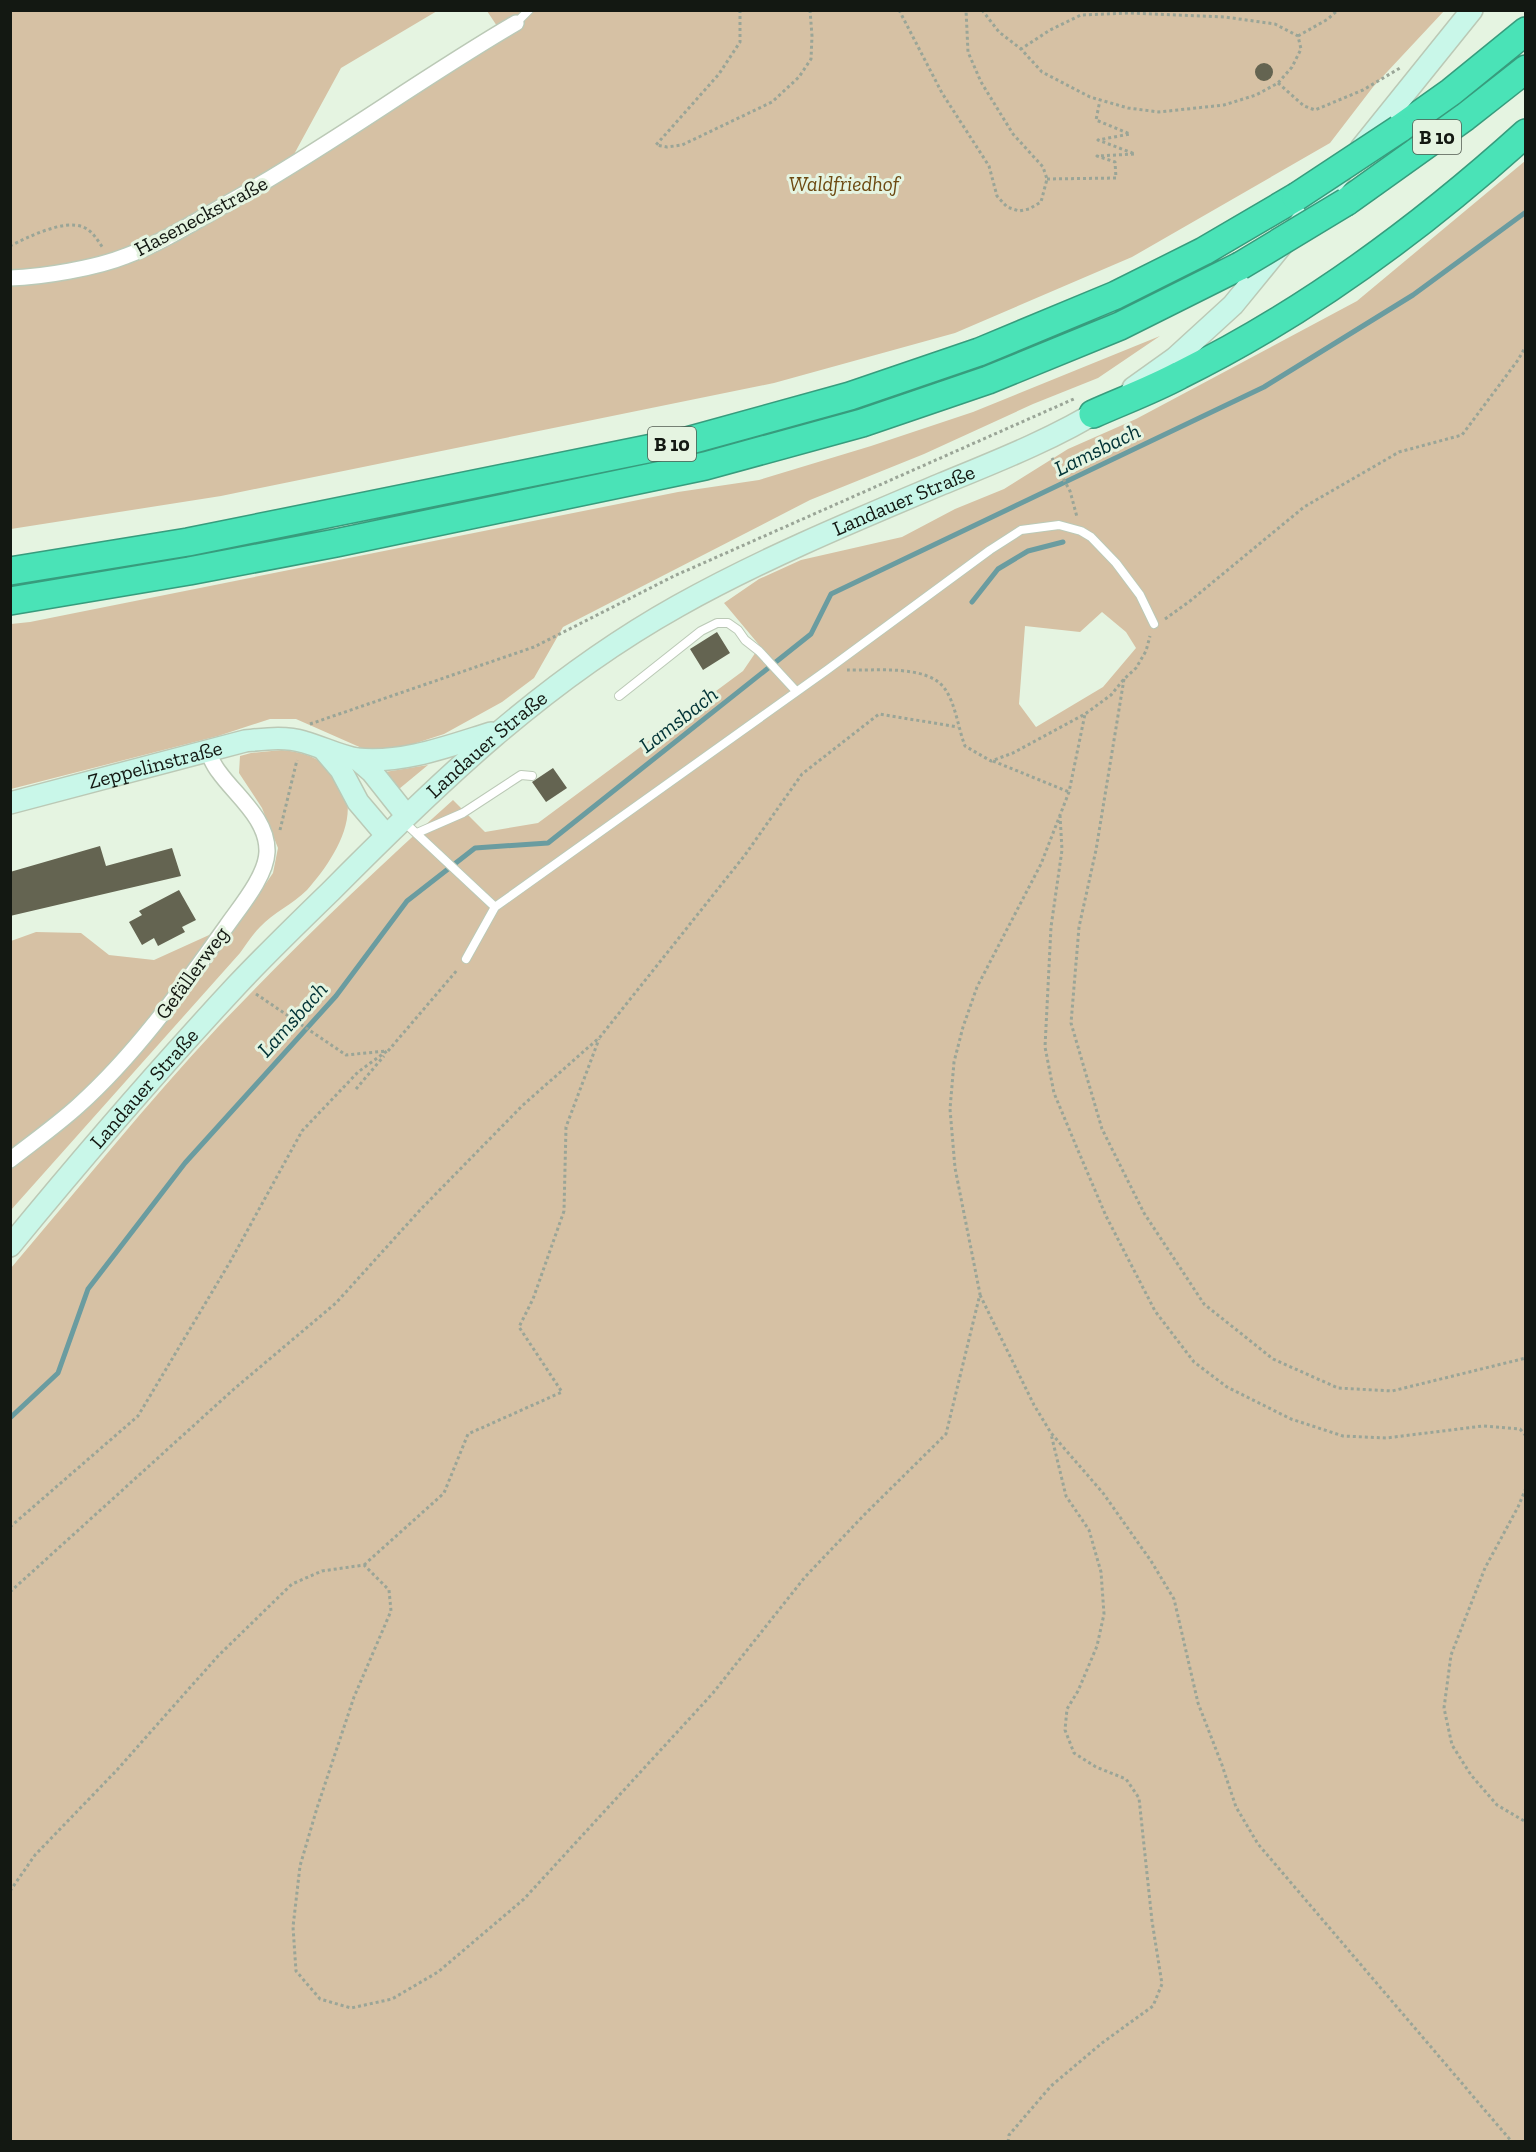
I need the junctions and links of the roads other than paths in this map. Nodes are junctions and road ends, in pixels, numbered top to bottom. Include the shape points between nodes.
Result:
1 (528, 10) edge
2 (1472, 10) edge
3 (516, 23) joint
4 (1526, 32) edge
5 (1526, 69) edge
6 (1526, 133) edge
7 (10, 278) edge
8 (1087, 405) junction
9 (10, 571) edge
10 (10, 601) edge
11 (1154, 624) dead end
12 (796, 691) junction
13 (619, 696) dead end
14 (500, 730) junction
15 (324, 750) junction
16 (208, 752) junction
17 (357, 759) junction
18 (532, 776) dead end
19 (10, 803) edge
20 (408, 823) junction
21 (386, 835) junction
22 (495, 907) junction
23 (466, 959) road end
24 (10, 1160) edge
25 (10, 1246) edge

1 - 3 lane
2 - 8 main road, Landauer Straße via 1233,305 1175,358 1137,386
3 - 7 street, Haseneckstraße via 285,171 172,235 125,257 31,278
4 - 9 highway, B 10, bridge via 1399,129 1296,197 1204,251 1116,295 979,352 850,396 687,441 188,542
5 - 10 highway, B 10, bridge via 1346,202 1240,266 1120,326 988,380 862,423 705,466 336,543
6 - 8 highway via 1465,187 1330,287 1244,341 1189,371
8 - 14 main road, Landauer Straße via 1033,444 823,534 678,606 621,639
11 - 12 lane via 1140,595 1116,562 1090,537 1059,525 1021,530
12 - 13 lane via 728,622 701,631
12 - 22 lane
14 - 17 main road via 398,758
14 - 20 main road, Landauer Straße
15 - 16 main road, Zeppelinstraße via 302,741 273,737
15 - 17 main road, Zeppelinstraße
15 - 21 main road via 341,770 358,802
16 - 19 main road, Zeppelinstraße
16 - 24 street, Gefällerweg via 219,772 245,801 265,838 265,863 255,884 161,1016 124,1059 78,1106
17 - 20 main road via 372,772
18 - 20 lane via 521,775 463,813
20 - 21 main road, Landauer Straße
20 - 22 lane
21 - 25 main road, Landauer Straße via 239,983 118,1117
22 - 23 lane

